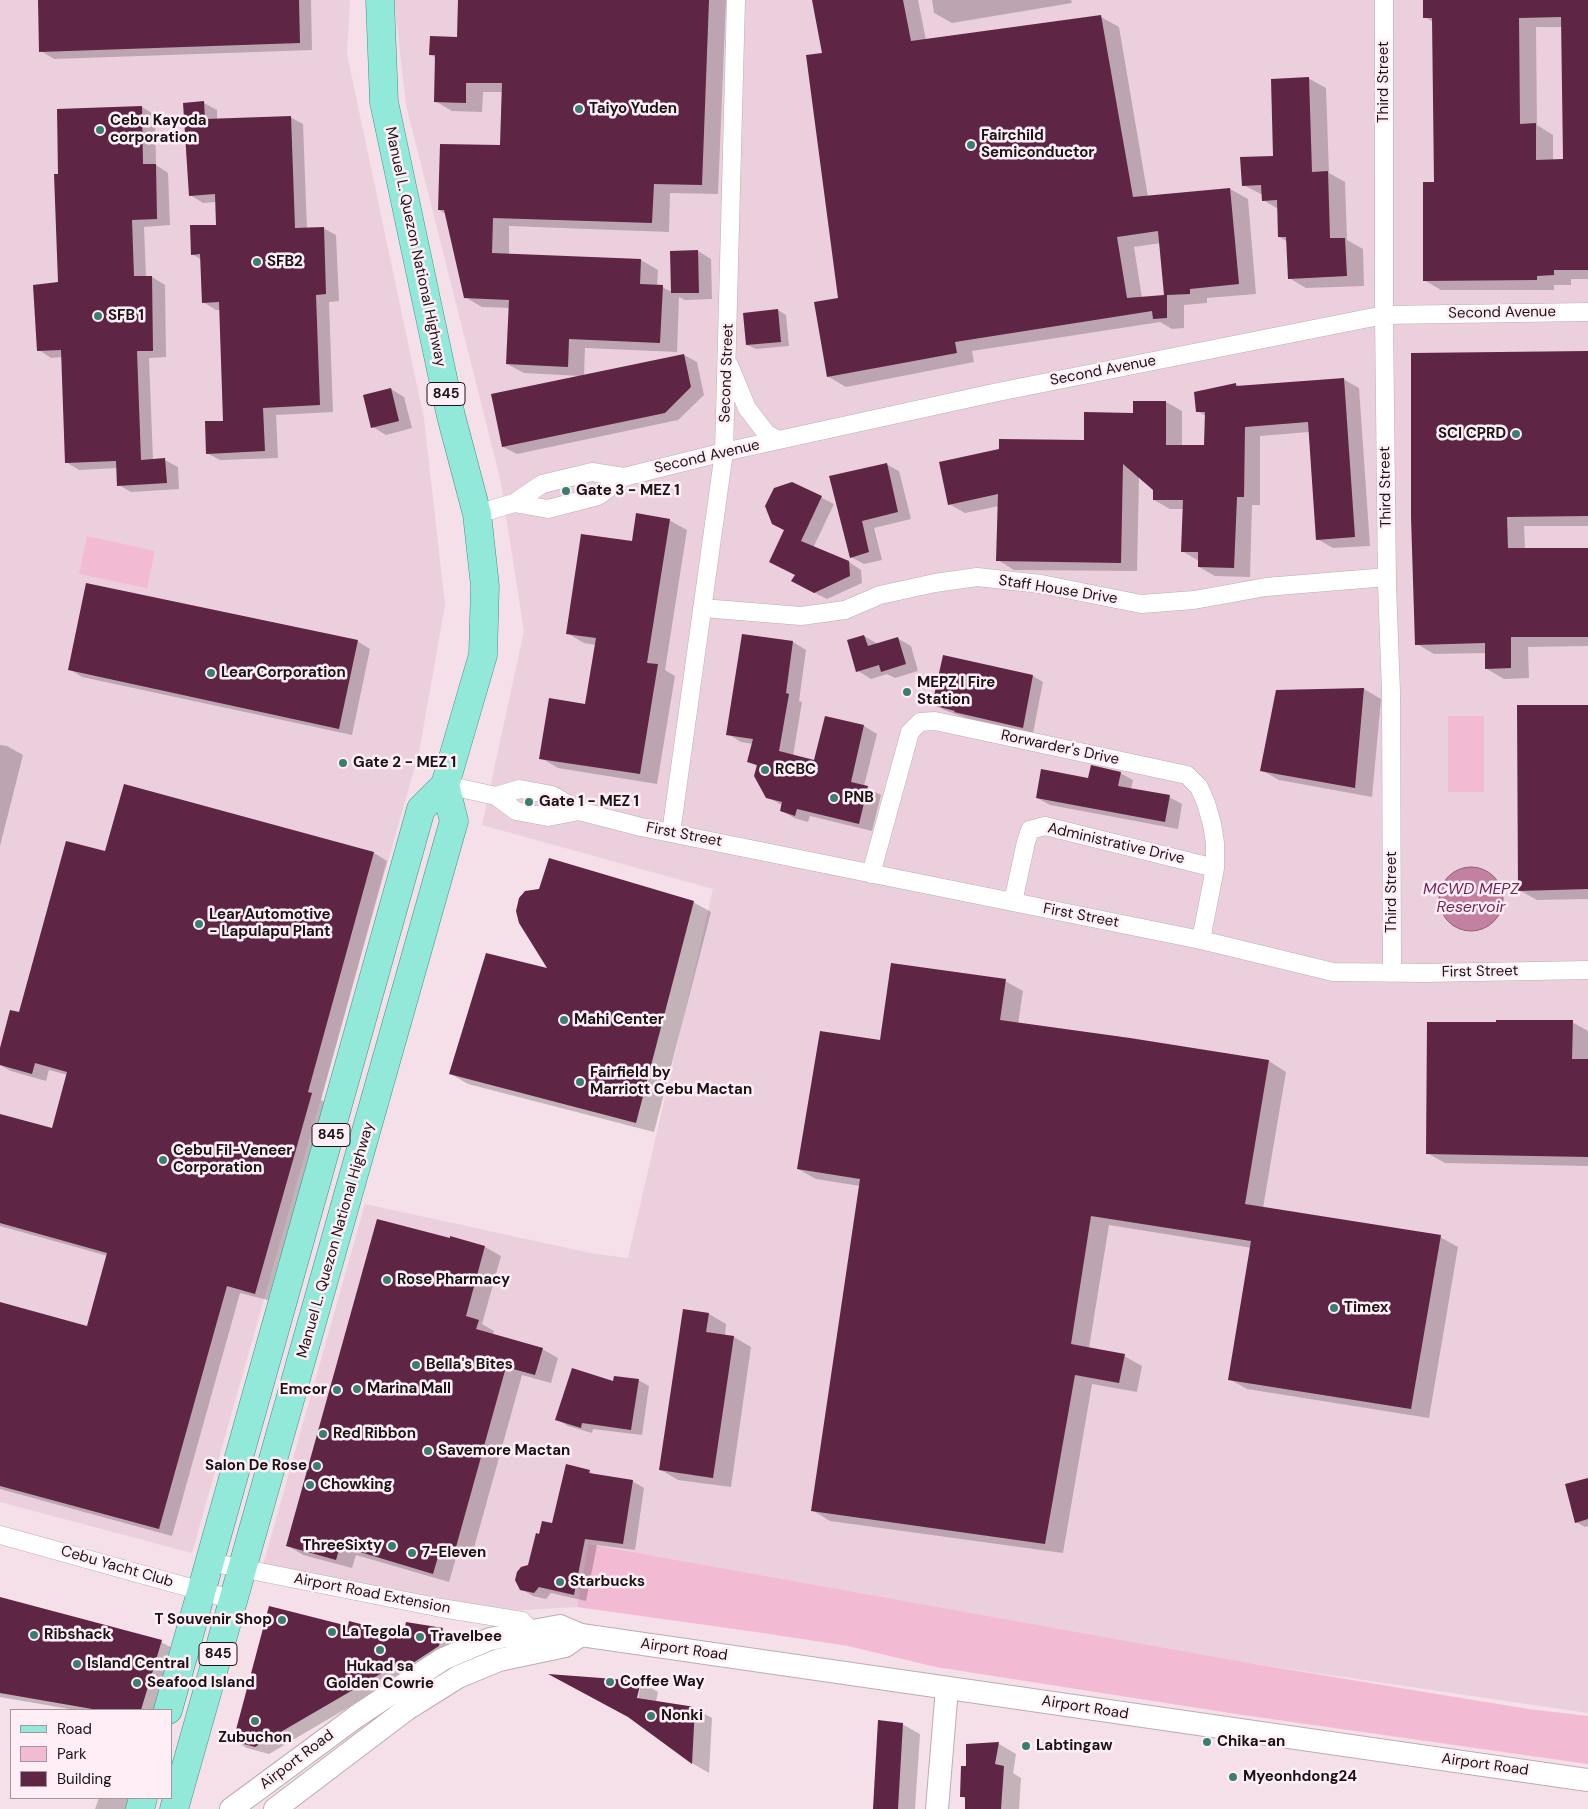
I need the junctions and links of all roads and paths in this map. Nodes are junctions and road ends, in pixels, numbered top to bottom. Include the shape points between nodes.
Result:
1 (380, 0) edge
2 (736, 0) edge
3 (1384, 0) edge
4 (1588, 312) edge
5 (1384, 315) junction
6 (727, 360) junction
7 (778, 440) junction
8 (724, 452) junction
9 (624, 477) junction
10 (514, 503) junction
11 (476, 514) junction
12 (1387, 577) junction
13 (702, 608) junction
14 (445, 785) junction
15 (671, 833) junction
16 (1215, 868) junction
17 (871, 874) junction
18 (1013, 902) junction
19 (1202, 940) junction
20 (1588, 970) edge
21 (1392, 973) junction
22 (0, 1535) edge
23 (210, 1562) junction
24 (242, 1568) junction
25 (202, 1591) junction
26 (234, 1600) junction
27 (531, 1630) junction
28 (581, 1635) junction
29 (947, 1688) junction
30 (168, 1709) edge
31 (1588, 1780) edge
32 (180, 1804) edge
33 (231, 1809) edge
34 (274, 1809) edge
35 (937, 1809) edge

1 - 11 main road, Manuel L. Quezon National Highway / 845 via 384,102 451,416
2 - 6 street, Second Street
3 - 5 street, Third Street
4 - 5 street, Second Avenue
5 - 7 street, Second Avenue
5 - 12 street, Third Street
6 - 7 street via 747,408 766,433
6 - 8 street, Second Street
7 - 8 street, Second Avenue
8 - 9 street, Second Avenue
8 - 13 street, Second Street
9 - 10 street, Second Avenue via 592,472 542,484
9 - 10 street, Second Avenue via 598,496 548,509
10 - 11 street, Second Avenue
11 - 14 main road, Manuel L. Quezon National Highway / 845 via 485,586 483,655
12 - 13 street, Staff House Drive via 1266,586 1194,600 1141,604 1041,584 977,577 880,595 845,610 801,616
12 - 21 street, Third Street via 1391,692
13 - 15 street, Second Street
14 - 15 street, First Street via 496,796 516,812 548,817 579,811
14 - 23 main road, Manuel L. Quezon National Highway / 845 via 421,809
14 - 24 main road, Manuel L. Quezon National Highway / 845 via 454,821
15 - 17 street, First Street
16 - 17 street, Rorwarder's Drive via 1212,824 1206,803 1199,787 1186,775 935,721 920,722 910,732
16 - 18 street, Administrative Drive via 1045,826 1030,830
16 - 19 street, Rorwarder's Drive
17 - 18 street, First Street
18 - 19 street, First Street
19 - 21 street, First Street via 1333,972
20 - 21 street, First Street
22 - 25 street, Cebu Yacht Club
23 - 24 street, Airport Road Extension
23 - 25 main road, Manuel L. Quezon National Highway / 845
24 - 26 main road, Manuel L. Quezon National Highway / 845
24 - 27 street, Airport Road Extension via 441,1608 522,1620
25 - 26 street, Cebu Yacht Club
25 - 30 main road, Manuel L. Quezon National Highway / 845
26 - 32 main road, Manuel L. Quezon National Highway / 845
27 - 28 street, Airport Road via 560,1626
27 - 33 street, Airport Road via 490,1639 443,1659 357,1716
28 - 29 street, Airport Road
28 - 34 street, Airport Road via 565,1646 499,1660 458,1677 407,1710
29 - 31 street, Airport Road
29 - 35 street

